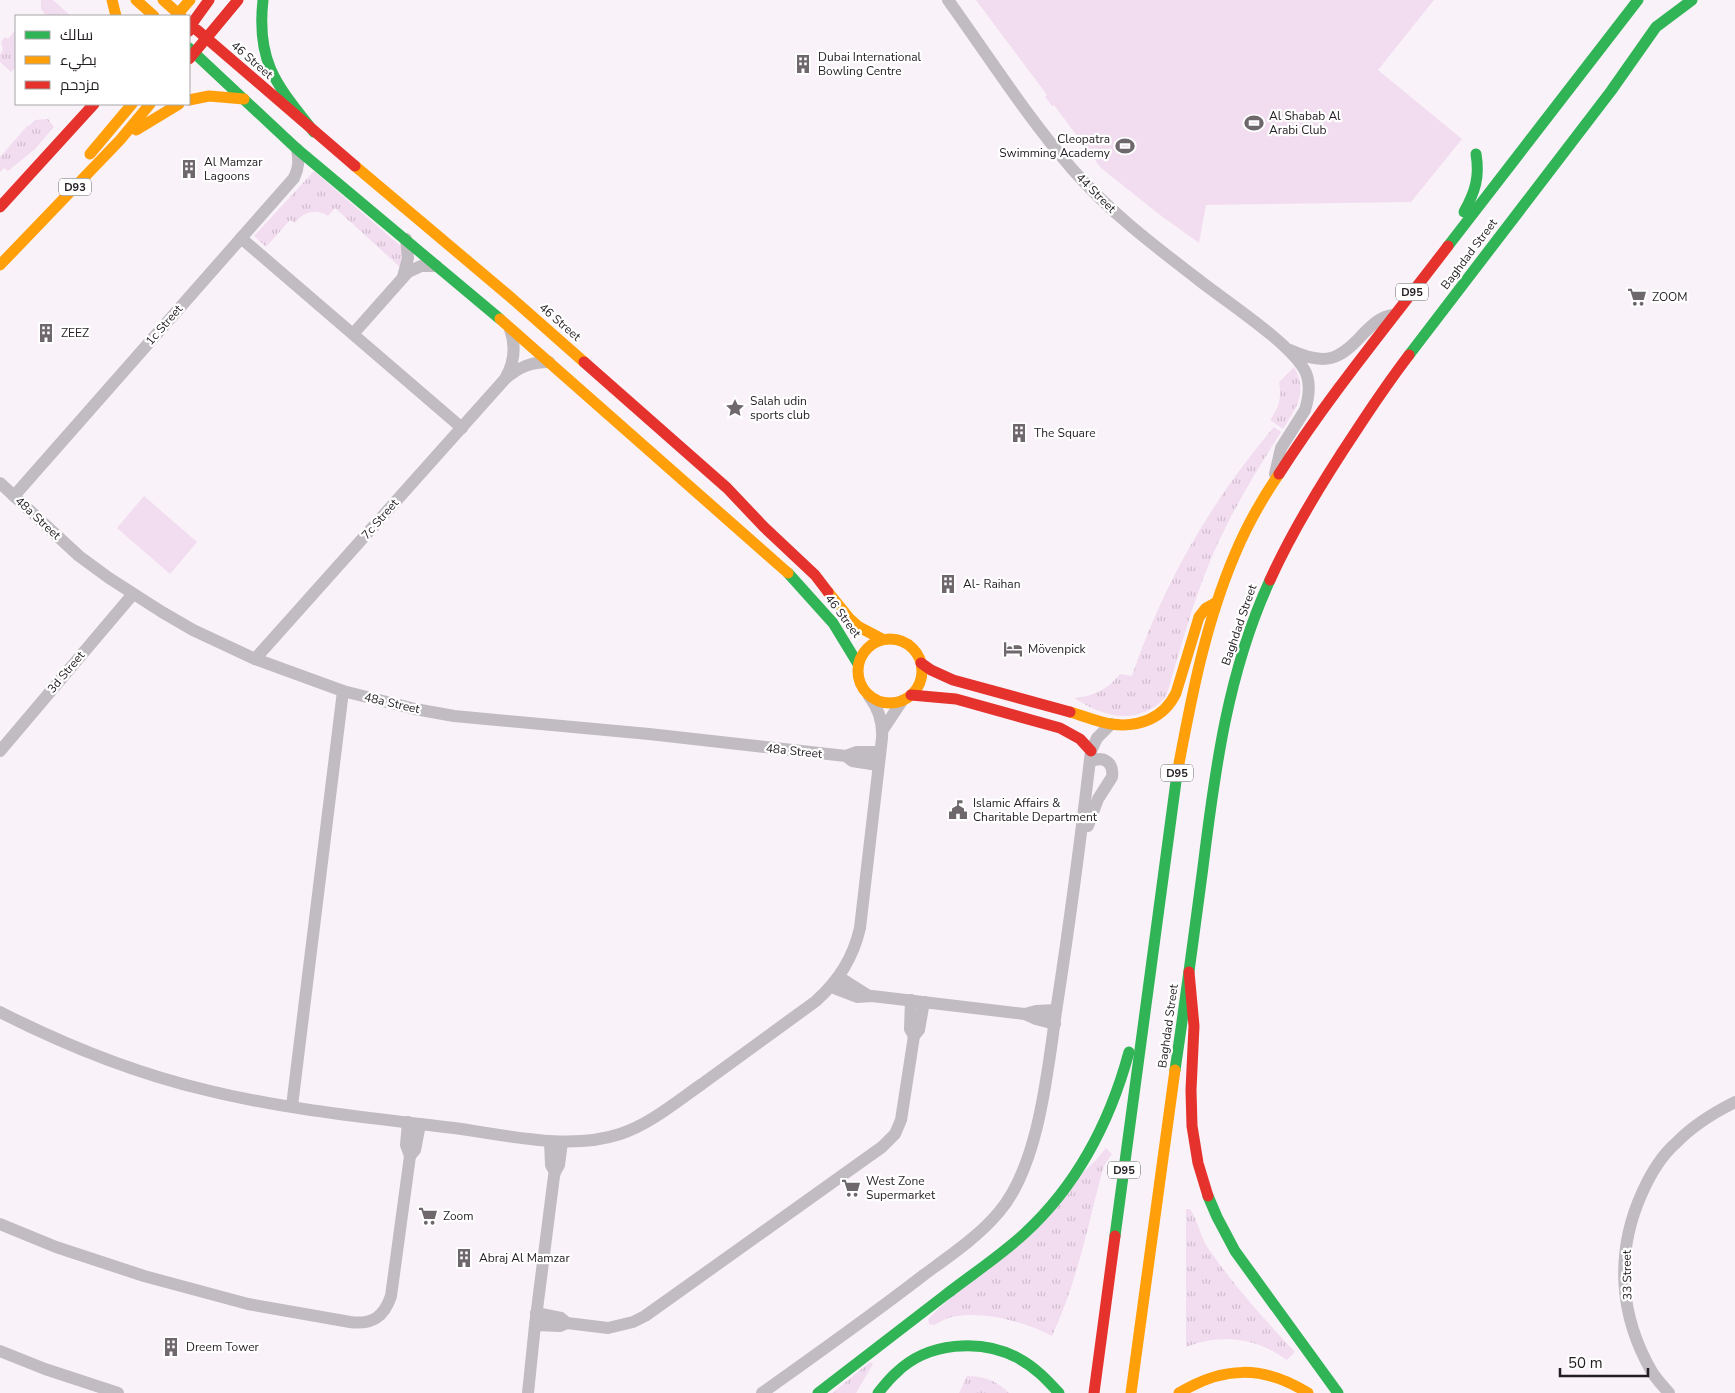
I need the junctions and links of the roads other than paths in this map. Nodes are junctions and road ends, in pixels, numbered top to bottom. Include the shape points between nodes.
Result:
1 (112, 0) edge
2 (136, 0) edge
3 (163, 0) edge
4 (190, 0) edge
5 (209, 0) edge
6 (238, 0) edge
7 (263, 0) edge
8 (948, 0) edge
9 (1638, 0) edge
10 (1676, 0) edge
11 (1692, 0) edge
12 (116, 15) edge
13 (153, 15) edge
14 (178, 15) edge
15 (180, 15) edge
16 (190, 26) edge
17 (1656, 27) junction
18 (206, 38) junction
19 (190, 51) edge
20 (244, 99) junction
21 (190, 100) edge
22 (89, 105) edge
23 (93, 105) edge
24 (131, 105) edge
25 (149, 105) edge
26 (177, 105) edge
27 (81, 118) junction
28 (314, 132) junction
29 (120, 140) junction
30 (297, 149) junction
31 (1476, 154) dead end
32 (65, 197) junction
33 (0, 207) edge
34 (241, 238) junction
35 (406, 239) junction
36 (1443, 253) junction
37 (0, 265) edge
38 (436, 266) junction
39 (402, 277) junction
40 (1393, 315) junction
41 (510, 328) junction
42 (353, 334) junction
43 (1284, 347) junction
44 (549, 362) junction
45 (505, 379) junction
46 (462, 428) junction
47 (1274, 479) junction
48 (0, 483) edge
49 (14, 496) junction
50 (133, 594) junction
51 (1217, 602) junction
52 (882, 639) junction
53 (255, 659) junction
54 (921, 663) junction
55 (858, 664) junction
56 (343, 691) junction
57 (869, 696) junction
58 (907, 698) junction
59 (1112, 724) junction
60 (882, 731) junction
61 (0, 751) edge
62 (1090, 757) junction
63 (879, 758) junction
64 (1077, 869) junction
65 (1154, 947) junction
66 (1189, 972) junction
67 (835, 982) junction
68 (917, 1001) junction
69 (1056, 1010) junction
70 (0, 1012) edge
71 (1025, 1014) junction
72 (1055, 1024) junction
73 (1735, 1102) edge
74 (292, 1106) junction
75 (414, 1123) junction
76 (556, 1141) junction
77 (0, 1224) edge
78 (536, 1319) junction
79 (0, 1351) edge
80 (118, 1393) edge
81 (528, 1393) edge
82 (762, 1393) edge
83 (818, 1393) edge
84 (878, 1393) edge
85 (1059, 1393) edge
86 (1094, 1393) edge
87 (1131, 1393) edge
88 (1179, 1393) edge
89 (1308, 1393) edge
90 (1338, 1393) edge
91 (1669, 1393) edge

1 - 12 main road
2 - 13 main road
3 - 14 main road
4 - 15 main road
5 - 16 main road
6 - 18 main road
7 - 28 main road via 260,23 265,58 278,84
8 - 43 street, 44 Street via 1030,116 1094,192 1164,253
9 - 36 main road, Baghdad Street / D95
10 - 17 main road
11 - 17 main road, Baghdad Street / D95
16 - 18 main road, 46 Street
17 - 66 main road, Baghdad Street / D95 via 1611,91 1392,377 1319,486 1288,540 1253,622 1225,717
18 - 19 main road
18 - 28 main road, 46 Street
19 - 20 main road, 46 Street
20 - 21 main road via 209,96
20 - 30 main road, 46 Street
22 - 27 main road
23 - 27 main road
24 - 32 main road via 70,178
25 - 29 main road, D93
26 - 29 main road
27 - 33 main road
28 - 52 main road, 46 Street via 508,295 727,488 815,575 854,622
29 - 32 main road, D93
30 - 34 street, 1c Street via 298,169 294,178
30 - 35 main road, 46 Street
31 - 36 main road via 1480,169 1478,185
32 - 37 main road, D93
34 - 42 street
34 - 49 street, 1c Street
35 - 38 main road, 46 Street
35 - 39 street via 408,258
36 - 40 main road, Baghdad Street / D95
38 - 39 street via 421,266
38 - 41 main road, 46 Street
39 - 42 street
40 - 43 street, 44 Street via 1374,323 1348,350 1335,357 1313,359
40 - 47 main road, Baghdad Street / D95 via 1331,396
41 - 44 main road, 46 Street
41 - 45 street, 7c Street via 514,354
42 - 46 street
43 - 47 street, 44 Street via 1306,373 1309,395 1305,410 1281,448
44 - 45 street, 7c Street via 521,367
44 - 55 main road, 46 Street via 803,588 837,627
45 - 46 street, 7c Street
46 - 53 street, 7c Street
47 - 51 main road, Baghdad Street / D95 via 1235,553
48 - 49 street, 48a Street
49 - 50 street, 48a Street via 79,556
50 - 53 street, 48a Street via 193,630
50 - 61 street, 3d Street
51 - 59 main road via 1199,617 1176,693 1168,707 1145,722
51 - 65 main road, Baghdad Street / D95 via 1185,729
52 - 54 main road via 902,641 914,650
52 - 55 main road via 867,648
53 - 56 street, 48a Street
54 - 58 main road via 922,677 916,690
54 - 59 main road via 953,680
55 - 57 main road via 859,682
56 - 63 street, 48a Street via 454,716 846,756 857,752
56 - 74 street
57 - 58 main road via 885,704
57 - 60 street via 876,705
58 - 60 street
58 - 62 main road via 938,696 1058,728 1083,741
59 - 62 street via 1097,738
60 - 63 street
62 - 64 street
62 - 64 street via 1107,761 1111,765 1112,777 1093,809
63 - 67 street via 860,928 853,952
64 - 69 street
65 - 83 main road via 1142,975 1129,1054 1117,1094 1092,1151 1068,1186 1008,1247
65 - 86 main road, Baghdad Street / D95
66 - 87 main road, Baghdad Street / D95
66 - 90 main road via 1194,1026 1192,1126 1205,1190 1235,1251
67 - 68 street via 869,996
67 - 76 street via 800,1013 639,1127 602,1139
68 - 71 street
68 - 78 street via 910,1024 914,1036 901,1120 882,1147 633,1322 608,1328 567,1323 561,1318
69 - 71 street
69 - 72 street
70 - 74 street via 84,1050 156,1076 248,1099
71 - 72 street
72 - 82 street via 1029,1154 1013,1194 1000,1211 979,1232 922,1276
73 - 91 street, 33 Street via 1706,1117 1674,1143 1650,1176 1633,1214 1624,1254 1625,1296 1635,1336 1653,1373
74 - 75 street
75 - 76 street
75 - 77 street via 406,1145 410,1156 391,1296 381,1315 361,1324 248,1304 144,1276
76 - 78 street via 559,1165 554,1172
78 - 81 street
79 - 80 street
84 - 85 main road via 894,1374 920,1356 966,1344 995,1348 1019,1357 1041,1372
88 - 89 main road via 1204,1379 1241,1371 1279,1377

